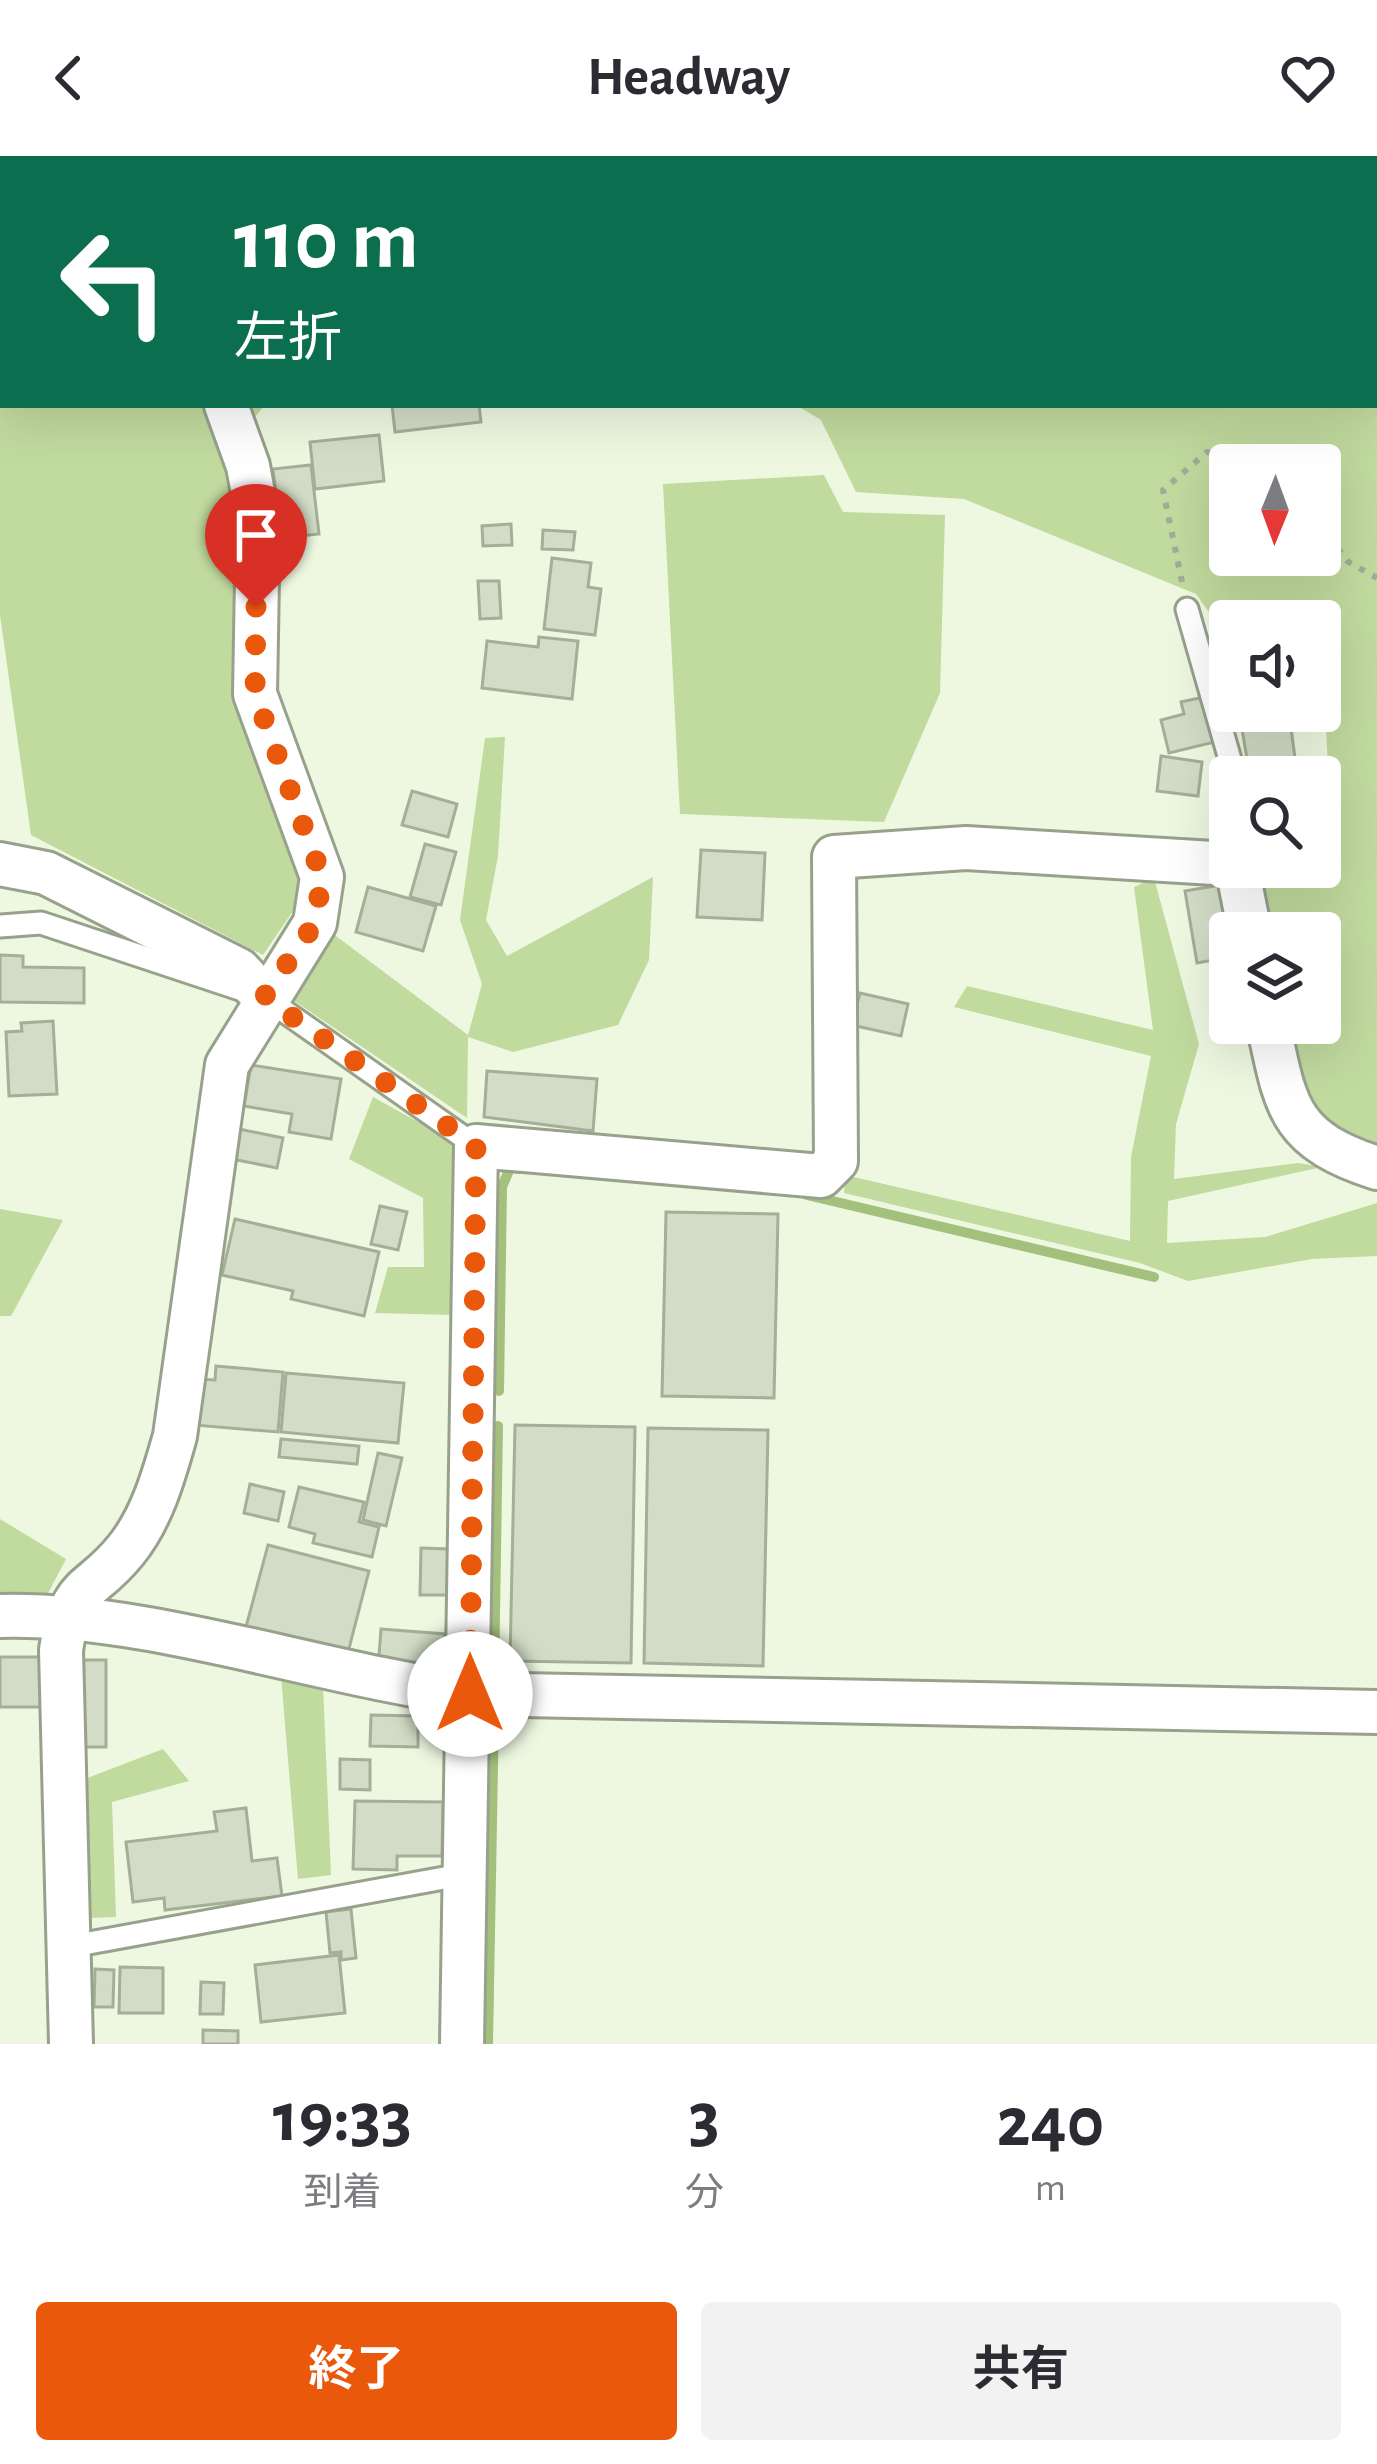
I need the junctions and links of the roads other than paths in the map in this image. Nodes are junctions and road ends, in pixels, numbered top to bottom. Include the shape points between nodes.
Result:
1 (227, 408) edge
2 (1187, 609) road end
3 (1228, 756) edge
4 (1209, 863) edge
5 (0, 864) edge
6 (0, 926) edge
7 (264, 997) junction
8 (1272, 1044) edge
9 (476, 1146) junction
10 (1377, 1168) edge
11 (67, 1614) junction
12 (0, 1616) edge
13 (470, 1694) junction
14 (1377, 1712) edge
15 (466, 1874) junction
16 (67, 1947) junction
17 (70, 2044) edge
18 (463, 2044) edge

1 - 7 street via 258,520 255,694 322,877 315,923
2 - 3 lane
4 - 9 street via 966,848 834,857 836,1161 821,1175
5 - 7 street via 46,873 200,950 239,970
6 - 7 lane via 40,922
7 - 9 lane
7 - 11 street via 227,1065 175,1436 158,1493 125,1552 89,1581
8 - 10 street via 1285,1106 1329,1152
9 - 13 street
11 - 12 street
11 - 13 street
11 - 16 street
13 - 14 street
13 - 15 street
15 - 16 lane
15 - 18 street
16 - 17 street

